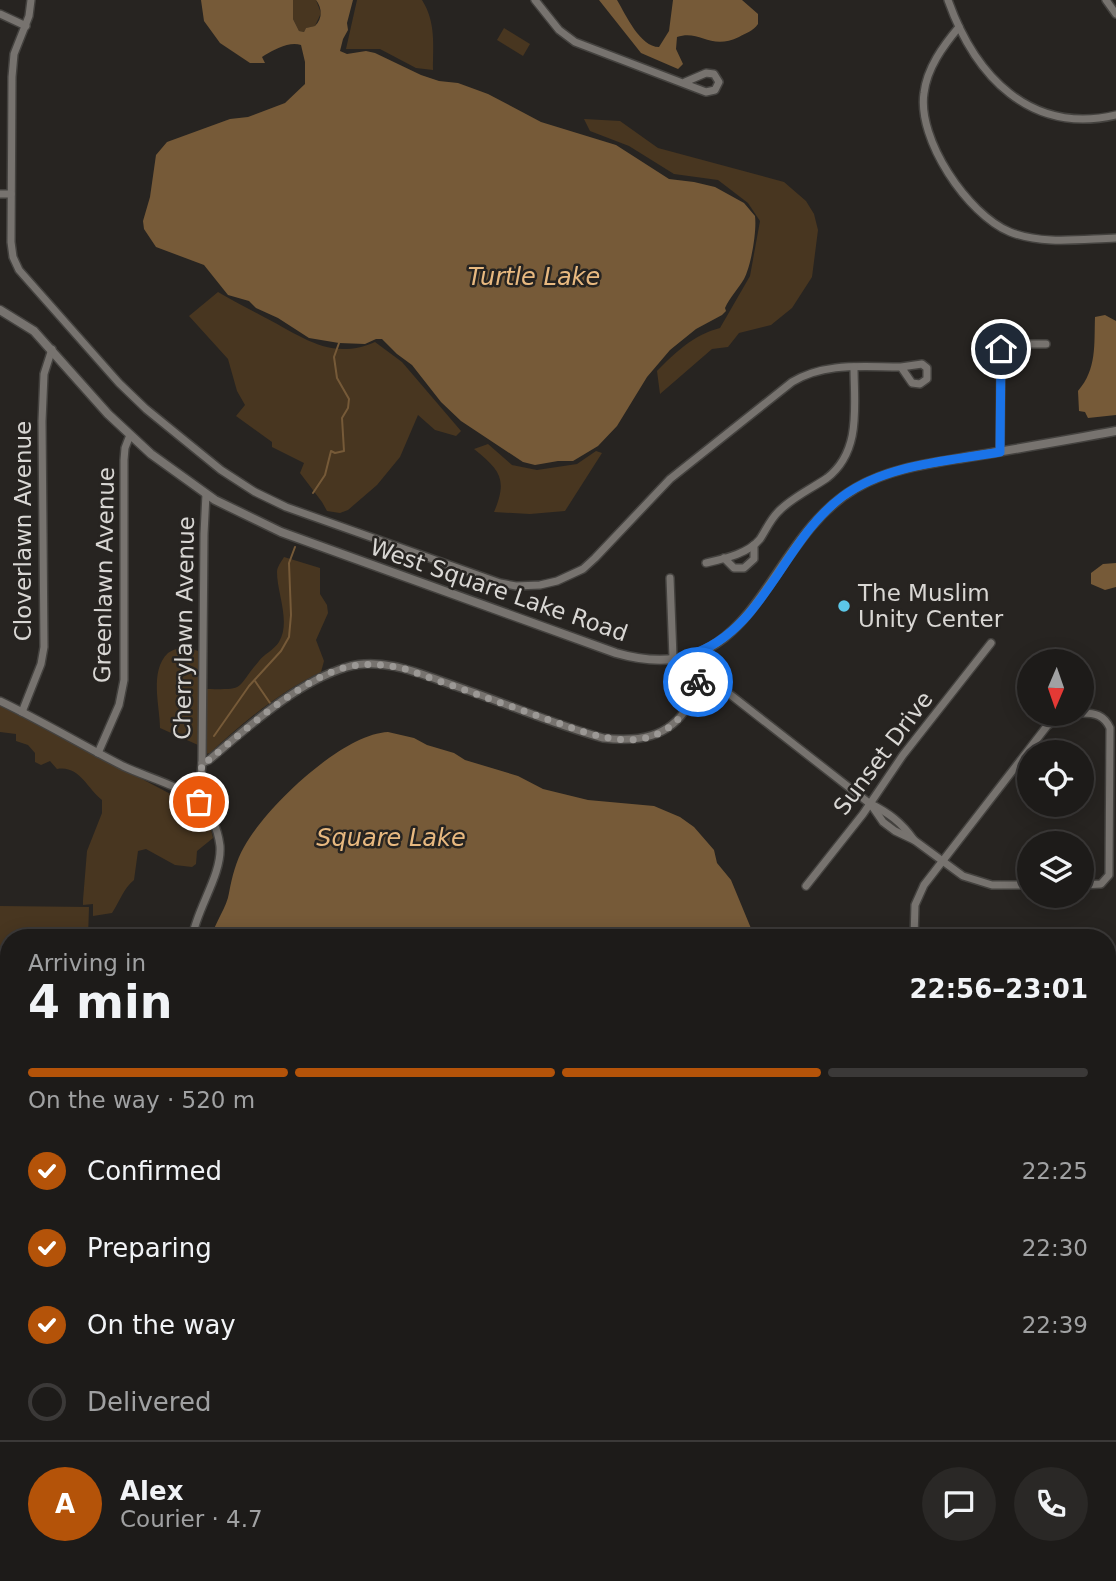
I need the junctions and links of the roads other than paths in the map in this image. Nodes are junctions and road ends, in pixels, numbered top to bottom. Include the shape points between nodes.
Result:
1 (31, 0) edge
2 (535, 0) edge
3 (948, 0) edge
4 (1106, 0) edge
5 (0, 14) edge
6 (1116, 14) edge
7 (26, 26) junction
8 (959, 27) junction
9 (685, 82) dead end
10 (0, 92) edge
11 (11, 92) junction
12 (1116, 115) edge
13 (0, 194) edge
14 (11, 194) junction
15 (0, 206) edge
16 (11, 206) junction
17 (1116, 238) edge
18 (0, 310) edge
19 (1046, 344) dead end
20 (52, 349) junction
21 (854, 367) junction
22 (901, 367) dead end
23 (1116, 431) edge
24 (130, 435) junction
25 (1000, 452) junction
26 (206, 494) junction
27 (754, 545) junction
28 (723, 558) junction
29 (706, 563) dead end
30 (670, 578) dead end
31 (991, 643) dead end
32 (690, 655) junction
33 (673, 658) junction
34 (698, 679) junction
35 (0, 701) edge
36 (22, 712) junction
37 (1094, 715) edge
38 (1047, 726) edge
39 (97, 753) junction
40 (202, 762) junction
41 (194, 798) junction
42 (869, 803) junction
43 (942, 861) junction
44 (1017, 885) edge
45 (1094, 885) edge
46 (806, 886) dead end
47 (194, 929) edge
48 (914, 929) edge

1 - 7 street
2 - 9 street via 575,42
3 - 8 street
4 - 6 street
5 - 7 street
7 - 11 street via 13,58
8 - 12 street via 988,72 1028,106 1073,119
8 - 17 street via 933,64 923,104 932,141 960,188 992,222 1018,235 1044,240
10 - 11 street
11 - 14 street
13 - 14 street
14 - 16 street
15 - 16 street
16 - 21 street via 12,250 23,276 131,395 221,470 286,507 508,584 550,583 583,569 670,479 785,387 813,371
18 - 20 street, West Square Lake Road via 34,331
19 - 25 street via 1007,344 1001,349
20 - 24 street, West Square Lake Road
20 - 36 street, Cloverlawn Avenue via 44,374 41,421 44,646
21 - 22 street
21 - 27 street via 854,433 844,459 827,478 777,513
23 - 25 street, West Square Lake Road
24 - 26 street, West Square Lake Road
24 - 39 street, Greenlawn Avenue via 124,460 124,680 119,705
25 - 32 street, West Square Lake Road via 890,473 849,492 809,527 743,622 722,640
26 - 33 street, West Square Lake Road via 281,532 616,653 644,659
26 - 40 street, Cherrylawn Avenue
27 - 28 street
27 - 28 street via 754,559 748,566 734,568
28 - 29 street
30 - 33 street
31 - 42 street, Sunset Drive
32 - 33 street, West Square Lake Road
32 - 34 street
34 - 40 street via 693,697 673,726 648,737 619,740 405,669 380,664 349,666 284,700
34 - 42 street via 718,685
35 - 36 street
36 - 39 street
37 - 45 street via 1107,720 1110,728 1109,869 1105,882
38 - 43 street
39 - 41 street
40 - 41 street, Cherrylawn Avenue
41 - 47 street via 211,817 220,847
42 - 43 street via 889,827
42 - 46 street, Sunset Drive
43 - 44 street via 982,884
43 - 48 street via 916,899

